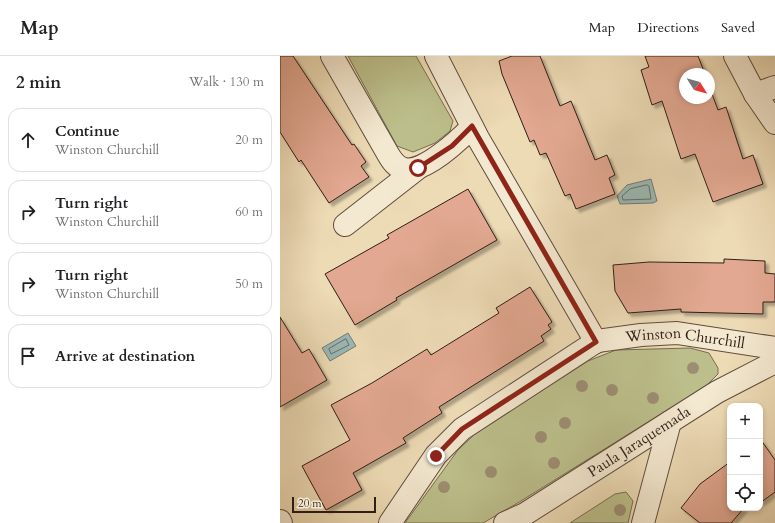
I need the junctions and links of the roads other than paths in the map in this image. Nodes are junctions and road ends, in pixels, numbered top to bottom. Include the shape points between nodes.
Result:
1 (332, 56) edge
2 (436, 56) edge
3 (735, 56) edge
4 (765, 90) edge
5 (775, 123) edge
6 (472, 126) junction
7 (418, 168) junction
8 (344, 225) dead end
9 (596, 342) junction
10 (775, 348) edge
11 (775, 362) edge
12 (670, 422) junction
13 (526, 519) edge
14 (390, 523) edge
15 (505, 523) edge
16 (643, 523) edge

1 - 7 street via 396,165 405,169
2 - 6 street
3 - 4 street
4 - 5 street
6 - 7 street via 452,146
6 - 9 street
7 - 8 street
9 - 10 street, Winston Churchill via 677,333
9 - 14 street, Winston Churchill via 462,429 436,456
11 - 12 street, Paula Jaraquemada via 723,388
12 - 13 street, Paula Jaraquemada
12 - 16 street
13 - 15 street, Paula Jaraquemada

